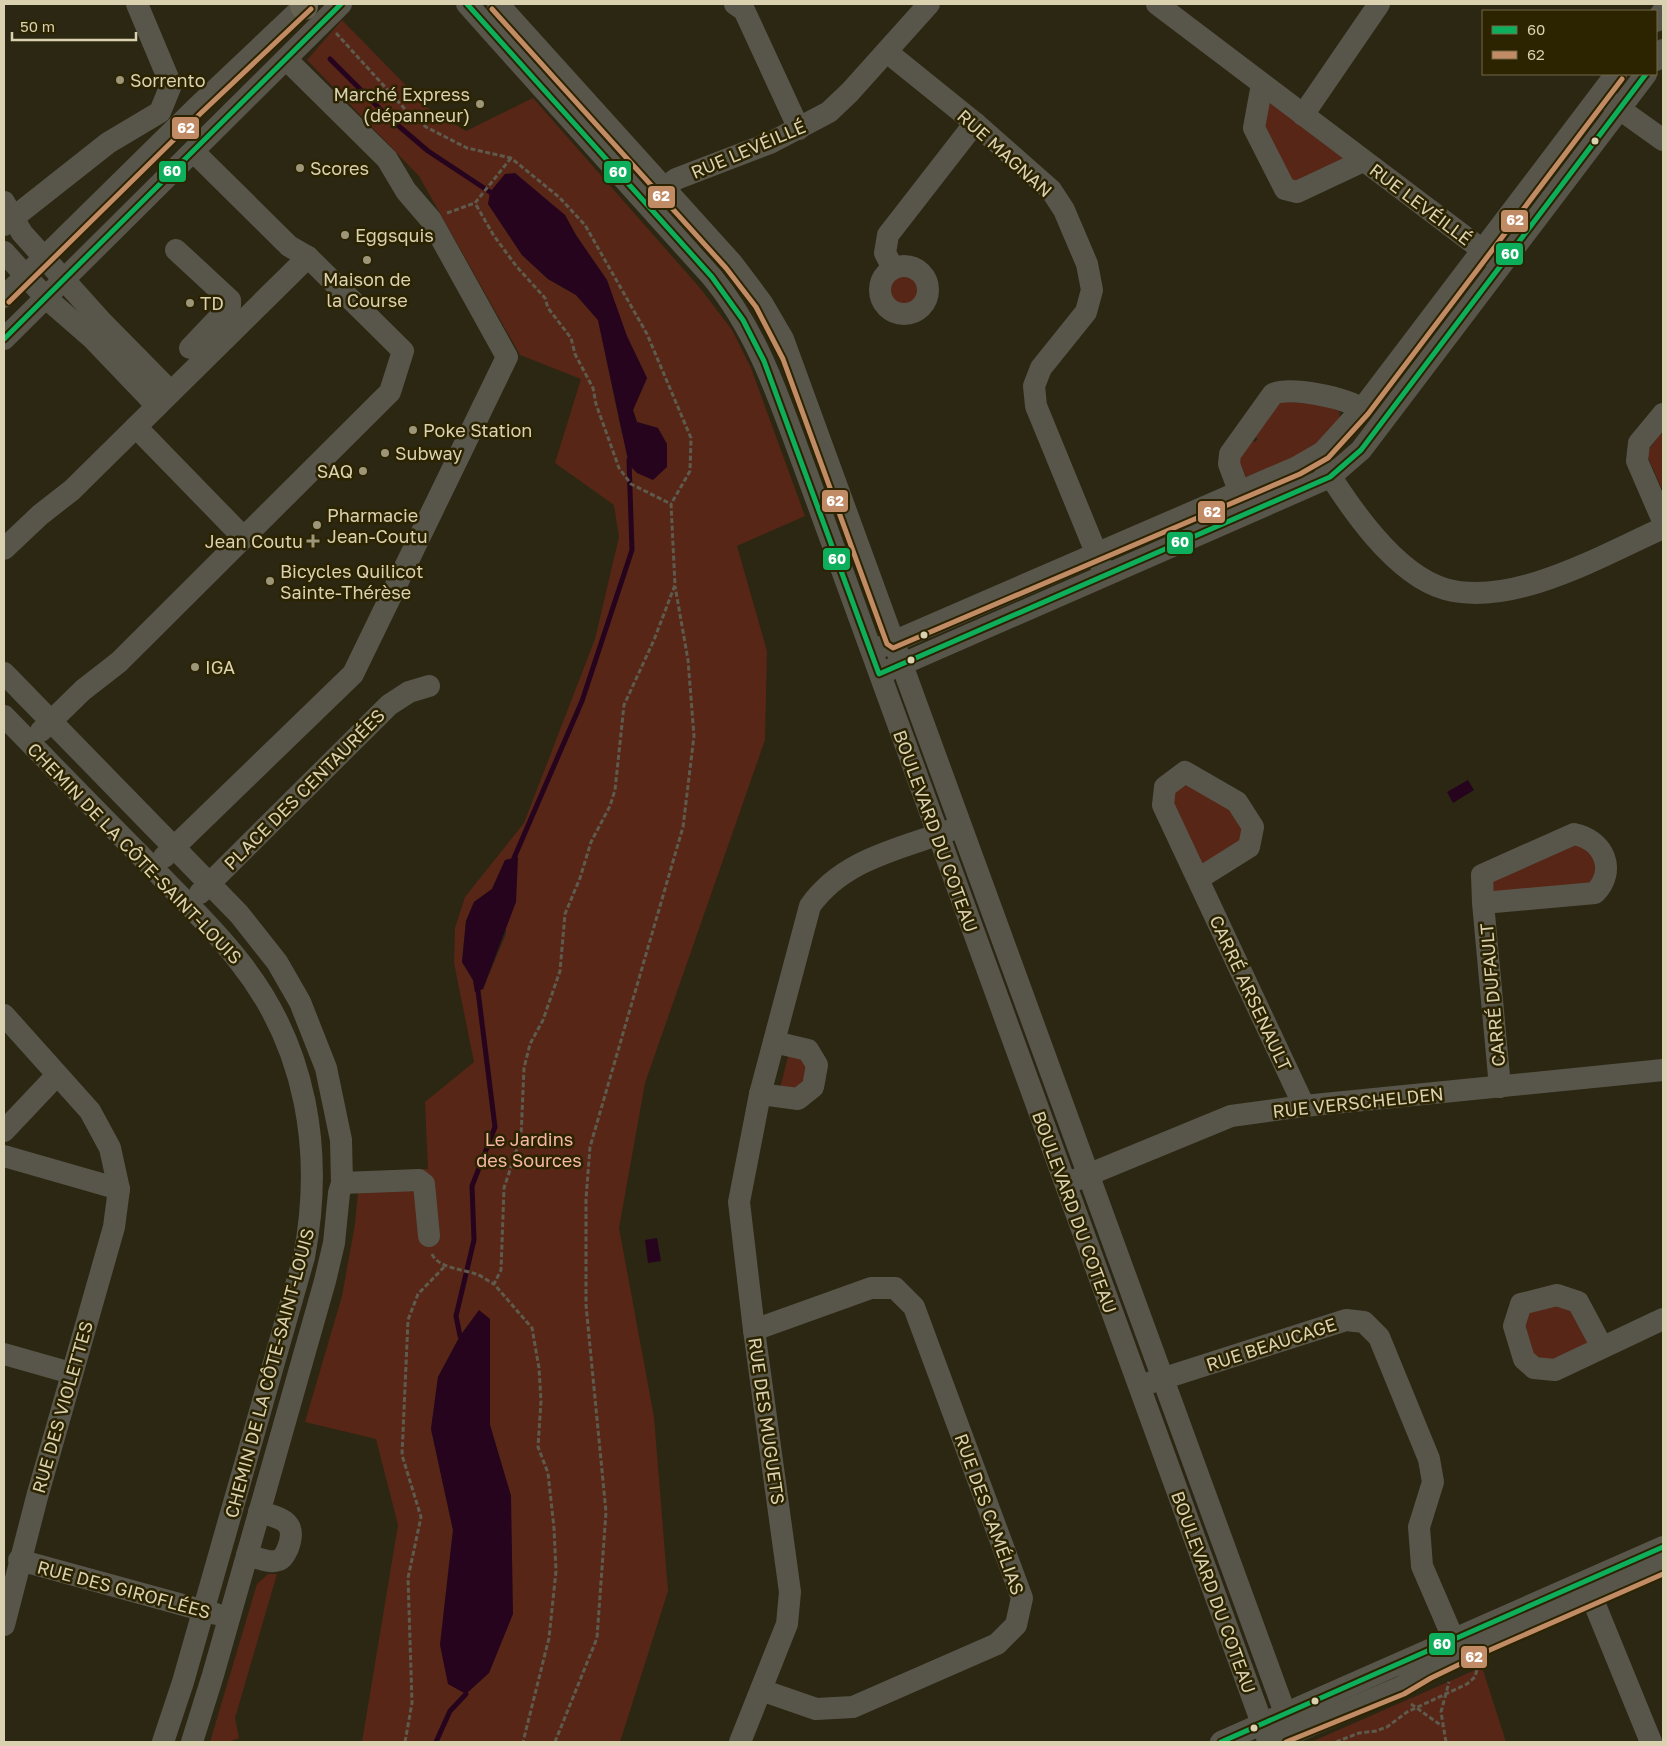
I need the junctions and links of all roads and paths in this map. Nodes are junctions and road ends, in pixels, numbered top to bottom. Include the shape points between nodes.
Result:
1 (137, 4) edge
2 (340, 4) edge
3 (467, 4) edge
4 (498, 4) edge
5 (929, 4) edge
6 (1157, 4) edge
7 (1379, 4) edge
8 (305, 5) edge
9 (744, 6) edge
10 (515, 23) junction
11 (332, 29) dead end
12 (499, 38) junction
13 (887, 52) junction
14 (286, 60) junction
15 (1615, 75) edge
16 (1645, 75) edge
17 (1262, 84) junction
18 (1600, 94) junction
19 (1619, 109) junction
20 (1303, 115) junction
21 (975, 123) junction
22 (799, 129) junction
23 (1663, 140) edge
24 (194, 152) junction
25 (511, 158) junction
26 (1364, 161) junction
27 (664, 187) junction
28 (474, 203) junction
29 (646, 203) junction
30 (7, 215) edge
31 (431, 220) junction
32 (176, 250) dead end
33 (1482, 250) junction
34 (4, 252) edge
35 (308, 257) junction
36 (45, 258) junction
37 (1501, 265) junction
38 (893, 268) dead end
39 (25, 277) junction
40 (65, 280) junction
41 (4, 297) edge
42 (46, 298) junction
43 (4, 339) edge
44 (190, 348) dead end
45 (164, 399) junction
46 (1362, 409) junction
47 (1663, 414) edge
48 (136, 427) junction
49 (1318, 456) junction
50 (1330, 477) junction
51 (1239, 491) junction
52 (671, 504) junction
53 (1663, 521) edge
54 (1663, 528) edge
55 (244, 538) junction
56 (4, 549) edge
57 (1096, 554) junction
58 (1106, 576) junction
59 (675, 585) junction
60 (894, 641) junction
61 (870, 651) junction
62 (902, 664) junction
63 (4, 673) edge
64 (879, 674) junction
65 (429, 686) dead end
66 (4, 716) edge
67 (50, 721) junction
68 (30, 742) junction
69 (960, 826) junction
70 (937, 835) junction
71 (174, 847) junction
72 (152, 868) junction
73 (1198, 879) junction
74 (210, 883) junction
75 (1484, 903) junction
76 (188, 905) junction
77 (4, 1015) edge
78 (774, 1042) junction
79 (326, 1068) junction
80 (1663, 1070) edge
81 (57, 1075) junction
82 (299, 1078) junction
83 (1500, 1087) junction
84 (760, 1094) junction
85 (1304, 1106) junction
86 (4, 1130) edge
87 (4, 1156) edge
88 (1088, 1175) junction
89 (342, 1183) junction
90 (1065, 1184) junction
91 (119, 1189) junction
92 (429, 1236) joint
93 (446, 1265) junction
94 (494, 1284) junction
95 (1663, 1319) edge
96 (754, 1330) junction
97 (1602, 1347) dead end
98 (4, 1354) edge
99 (71, 1373) junction
100 (1162, 1378) junction
101 (1139, 1386) junction
102 (259, 1512) junction
103 (1663, 1547) edge
104 (247, 1555) junction
105 (19, 1560) junction
106 (1663, 1566) edge
107 (1588, 1588) junction
108 (203, 1610) junction
109 (229, 1618) junction
110 (4, 1625) edge
111 (1453, 1638) junction
112 (1478, 1663) dead end
113 (1451, 1674) dead end
114 (761, 1690) junction
115 (1445, 1694) junction
116 (1406, 1700) dead end
117 (1417, 1707) junction
118 (1288, 1723) junction
119 (1442, 1727) junction
120 (1264, 1735) edge
121 (163, 1742) edge
122 (192, 1742) edge
123 (405, 1742) edge
124 (523, 1742) edge
125 (555, 1742) edge
126 (740, 1742) edge
127 (1221, 1742) edge
128 (1336, 1742) edge
129 (1446, 1742) edge
130 (1651, 1742) edge

1 - 30 street via 171,86 160,112 108,143
2 - 14 street
3 - 12 street, BOULEVARD DU COTEAU
4 - 10 street, BOULEVARD DU COTEAU
5 - 13 street, RUE LEVÉILLÉ
6 - 17 street, RUE LEVÉILLÉ
7 - 20 street
8 - 36 street
9 - 22 street
10 - 12 street
10 - 27 street, BOULEVARD DU COTEAU
11 - 25 path via 404,108 426,127 467,148
12 - 29 street, BOULEVARD DU COTEAU
13 - 21 street, RUE MAGNAN
13 - 22 street, RUE LEVÉILLÉ via 829,112
14 - 24 street
14 - 31 street via 387,159 406,192
15 - 18 street
16 - 19 street
17 - 20 street, RUE LEVÉILLÉ
17 - 26 street, RUE LEVÉILLÉ via 1254,128 1285,189 1297,192
18 - 19 street
18 - 33 street
19 - 23 street
19 - 37 street
20 - 26 street, RUE LEVÉILLÉ
21 - 38 street via 888,235 885,253
21 - 57 street, RUE MAGNAN via 1051,190 1064,210 1087,264 1092,290 1086,312 1041,368 1034,386 1036,406
22 - 27 street, RUE LEVÉILLÉ via 676,179
24 - 35 street via 289,246
24 - 40 street
25 - 28 path
25 - 52 path via 560,197 585,225 647,334 692,438 690,472
26 - 33 street, RUE LEVÉILLÉ
27 - 29 street, RUE LEVÉILLÉ
27 - 60 street, BOULEVARD DU COTEAU via 741,274 776,327 796,372
28 - 31 path
28 - 52 path via 516,267 545,298 548,308 571,338 575,354 593,388 619,468 631,484
29 - 61 street, BOULEVARD DU COTEAU via 724,292 757,346
30 - 36 street
31 - 71 street via 508,357 353,674
32 - 44 street via 230,300 230,306
33 - 37 street, RUE LEVÉILLÉ
33 - 46 street
34 - 39 street
35 - 45 street
35 - 55 street via 403,351 390,392
36 - 39 street
36 - 40 street
37 - 50 street via 1361,450
39 - 41 street
39 - 42 street
40 - 42 street
40 - 45 street
42 - 43 street
42 - 45 street
45 - 48 street
46 - 49 street
46 - 51 street via 1340,399 1288,392 1273,394 1230,454 1229,464
47 - 53 street via 1639,443 1637,461
48 - 55 street
48 - 56 street via 72,490
49 - 50 street
49 - 51 street
50 - 54 street via 1357,515 1390,552 1409,569 1444,589 1493,593 1556,577
50 - 58 street
51 - 57 street
52 - 59 path
55 - 67 street via 118,662
57 - 58 street, RUE MAGNAN
57 - 60 street
58 - 62 street
59 - 94 path via 624,705 615,790 591,842 565,914 560,970 543,1020 530,1044 524,1068 521,1137 504,1188 501,1270
59 - 125 path via 688,660 694,736 683,827 590,1147 586,1199 586,1305 606,1512 597,1638
60 - 61 street
60 - 62 street, BOULEVARD DU COTEAU
61 - 64 street, BOULEVARD DU COTEAU
62 - 64 street
62 - 69 street, BOULEVARD DU COTEAU
63 - 67 street, CHEMIN DE LA CÔTE-SAINT-LOUIS
64 - 70 street, BOULEVARD DU COTEAU
65 - 74 street, PLACE DES CENTAURÉES via 409,692 389,705
66 - 68 street, CHEMIN DE LA CÔTE-SAINT-LOUIS
67 - 68 street
67 - 71 street, CHEMIN DE LA CÔTE-SAINT-LOUIS
68 - 72 street, CHEMIN DE LA CÔTE-SAINT-LOUIS
69 - 70 street, RUE DES MUGUETS
69 - 88 street, BOULEVARD DU COTEAU
70 - 78 street, RUE DES MUGUETS via 855,864 822,888 810,906
70 - 90 street, BOULEVARD DU COTEAU
71 - 72 street
71 - 74 street, CHEMIN DE LA CÔTE-SAINT-LOUIS
72 - 76 street, CHEMIN DE LA CÔTE-SAINT-LOUIS
73 - 73 street, CARRÉ ARSENAULT via 1250,847 1253,827 1237,802 1185,772 1165,787 1162,805
73 - 85 street, CARRÉ ARSENAULT
74 - 76 street, PLACE DES CENTAURÉES
74 - 79 street, CHEMIN DE LA CÔTE-SAINT-LOUIS via 250,926 277,962 308,1020
75 - 75 street, CARRÉ DUFAULT via 1594,893 1604,884 1608,869 1603,854 1586,836 1574,834 1482,875
75 - 83 street, CARRÉ DUFAULT
76 - 82 street, CHEMIN DE LA CÔTE-SAINT-LOUIS via 229,948 258,988 282,1034
77 - 81 street, RUE DES VIOLETTES
78 - 84 street, RUE DES MUGUETS
78 - 84 street via 808,1050 818,1065 814,1087 798,1100
79 - 82 street
79 - 89 street, CHEMIN DE LA CÔTE-SAINT-LOUIS via 340,1140
80 - 83 street, RUE VERSCHELDEN
81 - 86 street
81 - 91 street, RUE DES VIOLETTES via 90,1111 110,1148
82 - 108 street, CHEMIN DE LA CÔTE-SAINT-LOUIS via 313,1162 309,1234
83 - 85 street, RUE VERSCHELDEN
84 - 96 street, RUE DES MUGUETS via 739,1202
85 - 88 street, RUE VERSCHELDEN via 1231,1116
87 - 91 street
88 - 90 street, RUE VERSCHELDEN
88 - 100 street, BOULEVARD DU COTEAU
89 - 92 street via 419,1180 424,1184
89 - 102 street, CHEMIN DE LA CÔTE-SAINT-LOUIS via 325,1281
90 - 101 street, BOULEVARD DU COTEAU
91 - 99 street, RUE DES VIOLETTES via 114,1227
92 - 93 path via 434,1259
93 - 94 path
93 - 123 path via 418,1294 408,1320 402,1455 421,1517 408,1578 412,1703
94 - 124 path via 532,1328 541,1401 538,1447 548,1473 554,1528 556,1571 549,1638
95 - 97 street
96 - 114 street, RUE DES MUGUETS via 790,1592 787,1624
96 - 114 street, RUE DES CAMÉLIAS via 871,1288 895,1288 914,1307 1022,1598 1016,1625 997,1644 853,1707 816,1709
98 - 99 street
99 - 105 street, RUE DES VIOLETTES
100 - 101 street, RUE BEAUCAGE
100 - 111 street, RUE BEAUCAGE via 1346,1320 1364,1322 1380,1337 1429,1459 1433,1482 1419,1527 1422,1566
100 - 118 street, BOULEVARD DU COTEAU
101 - 120 street, BOULEVARD DU COTEAU
102 - 104 street, CHEMIN DE LA CÔTE-SAINT-LOUIS
102 - 104 street, CHEMIN DE LA CÔTE-SAINT-LOUIS via 288,1524 291,1529 289,1544 279,1560
103 - 107 street
104 - 109 street, CHEMIN DE LA CÔTE-SAINT-LOUIS
105 - 108 street, RUE DES GIROFLÉES
105 - 110 street, RUE DES VIOLETTES
106 - 107 street
107 - 111 street
107 - 118 street via 1401,1686
107 - 130 street
108 - 109 street, RUE DES GIROFLÉES
108 - 121 street, CHEMIN DE LA CÔTE-SAINT-LOUIS via 179,1698
109 - 122 street, CHEMIN DE LA CÔTE-SAINT-LOUIS
111 - 118 street
112 - 115 path via 1472,1681
113 - 115 path
114 - 126 street, RUE DES MUGUETS
115 - 117 path
115 - 119 path
116 - 117 path
117 - 119 path
117 - 128 path via 1387,1727
118 - 120 street
119 - 129 path
120 - 127 street

